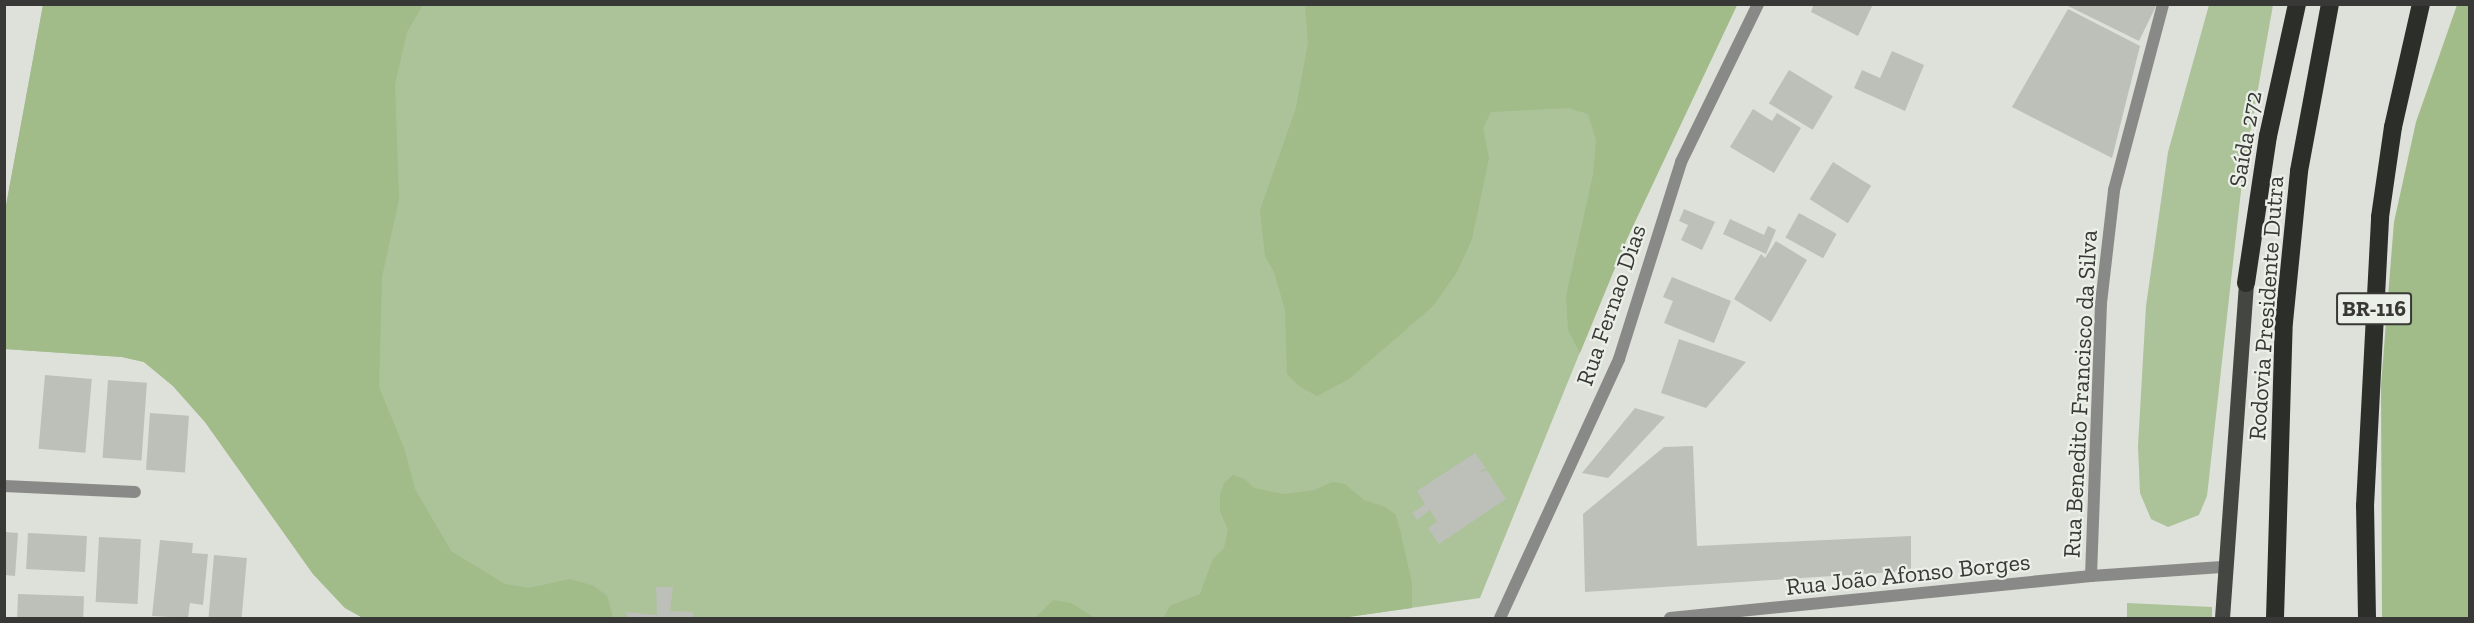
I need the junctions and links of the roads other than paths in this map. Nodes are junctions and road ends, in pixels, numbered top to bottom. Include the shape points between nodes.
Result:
1 (1758, 4) edge
2 (2163, 4) edge
3 (2297, 4) edge
4 (2330, 4) edge
5 (2421, 4) edge
6 (2246, 283) joint
7 (4, 486) edge
8 (135, 492) dead end
9 (2223, 567) junction
10 (2091, 576) junction
11 (1500, 618) edge
12 (1670, 618) edge
13 (2222, 618) edge
14 (2275, 618) edge
15 (2367, 618) edge

1 - 11 street, Rua Fernao Dias via 1682,162 1619,359
2 - 10 street, Rua Benedito Francisco da Silva via 2114,190 2101,303
3 - 6 highway, Saída 272 via 2268,136
4 - 14 highway, Rodovia Presidente Dutra via 2299,171 2284,322
5 - 15 highway, BR-116 via 2393,127 2380,217 2365,506
6 - 9 main road
7 - 8 street
9 - 10 street, Rua João Afonso Borges
9 - 13 main road
10 - 12 street, Rua João Afonso Borges

